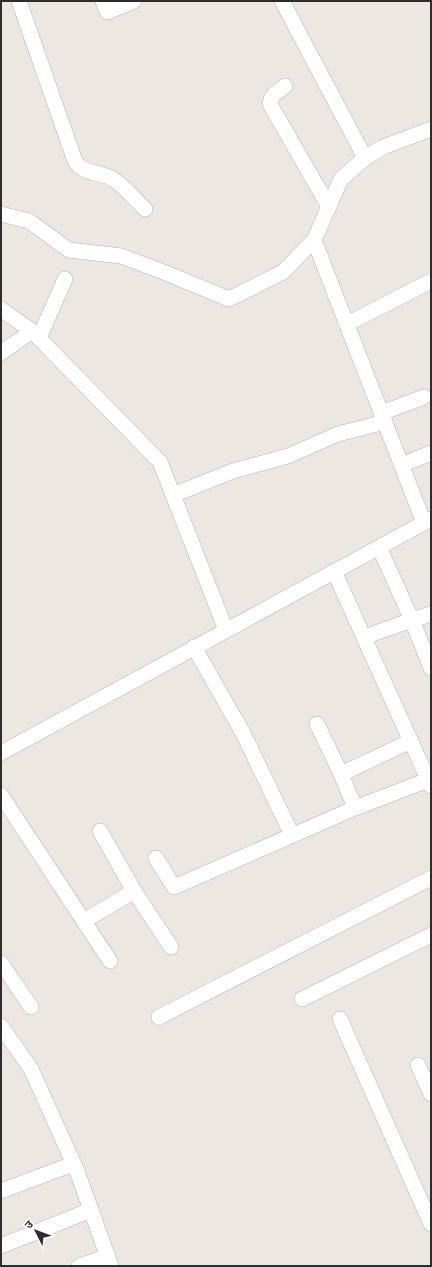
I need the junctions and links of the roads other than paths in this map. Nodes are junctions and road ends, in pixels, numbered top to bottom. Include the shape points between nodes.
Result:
1 (19, 1) edge
2 (103, 1) edge
3 (134, 1) edge
4 (282, 1) edge
5 (285, 86) dead end
6 (431, 129) edge
7 (365, 158) junction
8 (329, 207) junction
9 (145, 209) dead end
10 (1, 214) edge
11 (314, 240) junction
12 (65, 279) dead end
13 (431, 281) edge
14 (1, 309) edge
15 (347, 324) junction
16 (36, 335) junction
17 (1, 353) edge
18 (424, 397) dead end
19 (383, 418) junction
20 (431, 453) edge
21 (401, 465) junction
22 (173, 495) junction
23 (427, 521) edge
24 (379, 547) junction
25 (334, 571) junction
26 (431, 614) edge
27 (412, 620) junction
28 (226, 630) junction
29 (364, 638) junction
30 (194, 647) junction
31 (431, 668) edge
32 (317, 724) dead end
33 (411, 741) junction
34 (1, 753) edge
35 (341, 774) junction
36 (430, 783) edge
37 (1, 795) edge
38 (355, 808) junction
39 (100, 832) dead end
40 (292, 835) junction
41 (156, 858) dead end
42 (431, 878) edge
43 (134, 891) junction
44 (84, 921) junction
45 (431, 935) edge
46 (171, 947) dead end
47 (110, 961) dead end
48 (2, 968) edge
49 (302, 1000) dead end
50 (31, 1007) dead end
51 (159, 1017) dead end
52 (340, 1020) dead end
53 (1, 1026) edge
54 (418, 1065) dead end
55 (431, 1094) edge
56 (73, 1164) junction
57 (1, 1191) edge
58 (91, 1210) junction
59 (431, 1224) edge
60 (1, 1246) edge
61 (109, 1261) edge
62 (79, 1266) edge

1 - 9 street via 75,161 85,171 116,182
2 - 3 street via 107,12
4 - 7 street
5 - 8 street via 273,95 270,104
6 - 7 street via 384,147
7 - 8 street via 341,179
8 - 11 street
10 - 11 street via 29,221 69,250 121,256 230,299 283,272
11 - 15 street
12 - 16 street
13 - 15 street
14 - 16 street
15 - 19 street
16 - 17 street
16 - 22 street via 160,462
18 - 19 street
19 - 21 street
19 - 22 street via 288,456 233,471
20 - 21 street
21 - 23 street
22 - 28 street
23 - 24 street
24 - 25 street
24 - 27 street
25 - 28 street
25 - 29 street
26 - 27 street
27 - 29 street
27 - 31 street
28 - 30 street
29 - 33 street
30 - 34 street
30 - 40 street via 243,733
32 - 35 street
33 - 35 street
33 - 36 street
35 - 38 street
36 - 38 street
37 - 44 street
38 - 40 street
39 - 43 street
40 - 41 street via 174,887
42 - 51 street
43 - 44 street
43 - 46 street
44 - 47 street
45 - 49 street
48 - 50 street
52 - 59 street
53 - 56 street via 31,1069
54 - 55 street
56 - 57 street
56 - 58 street
58 - 60 street
58 - 61 street
61 - 62 street

